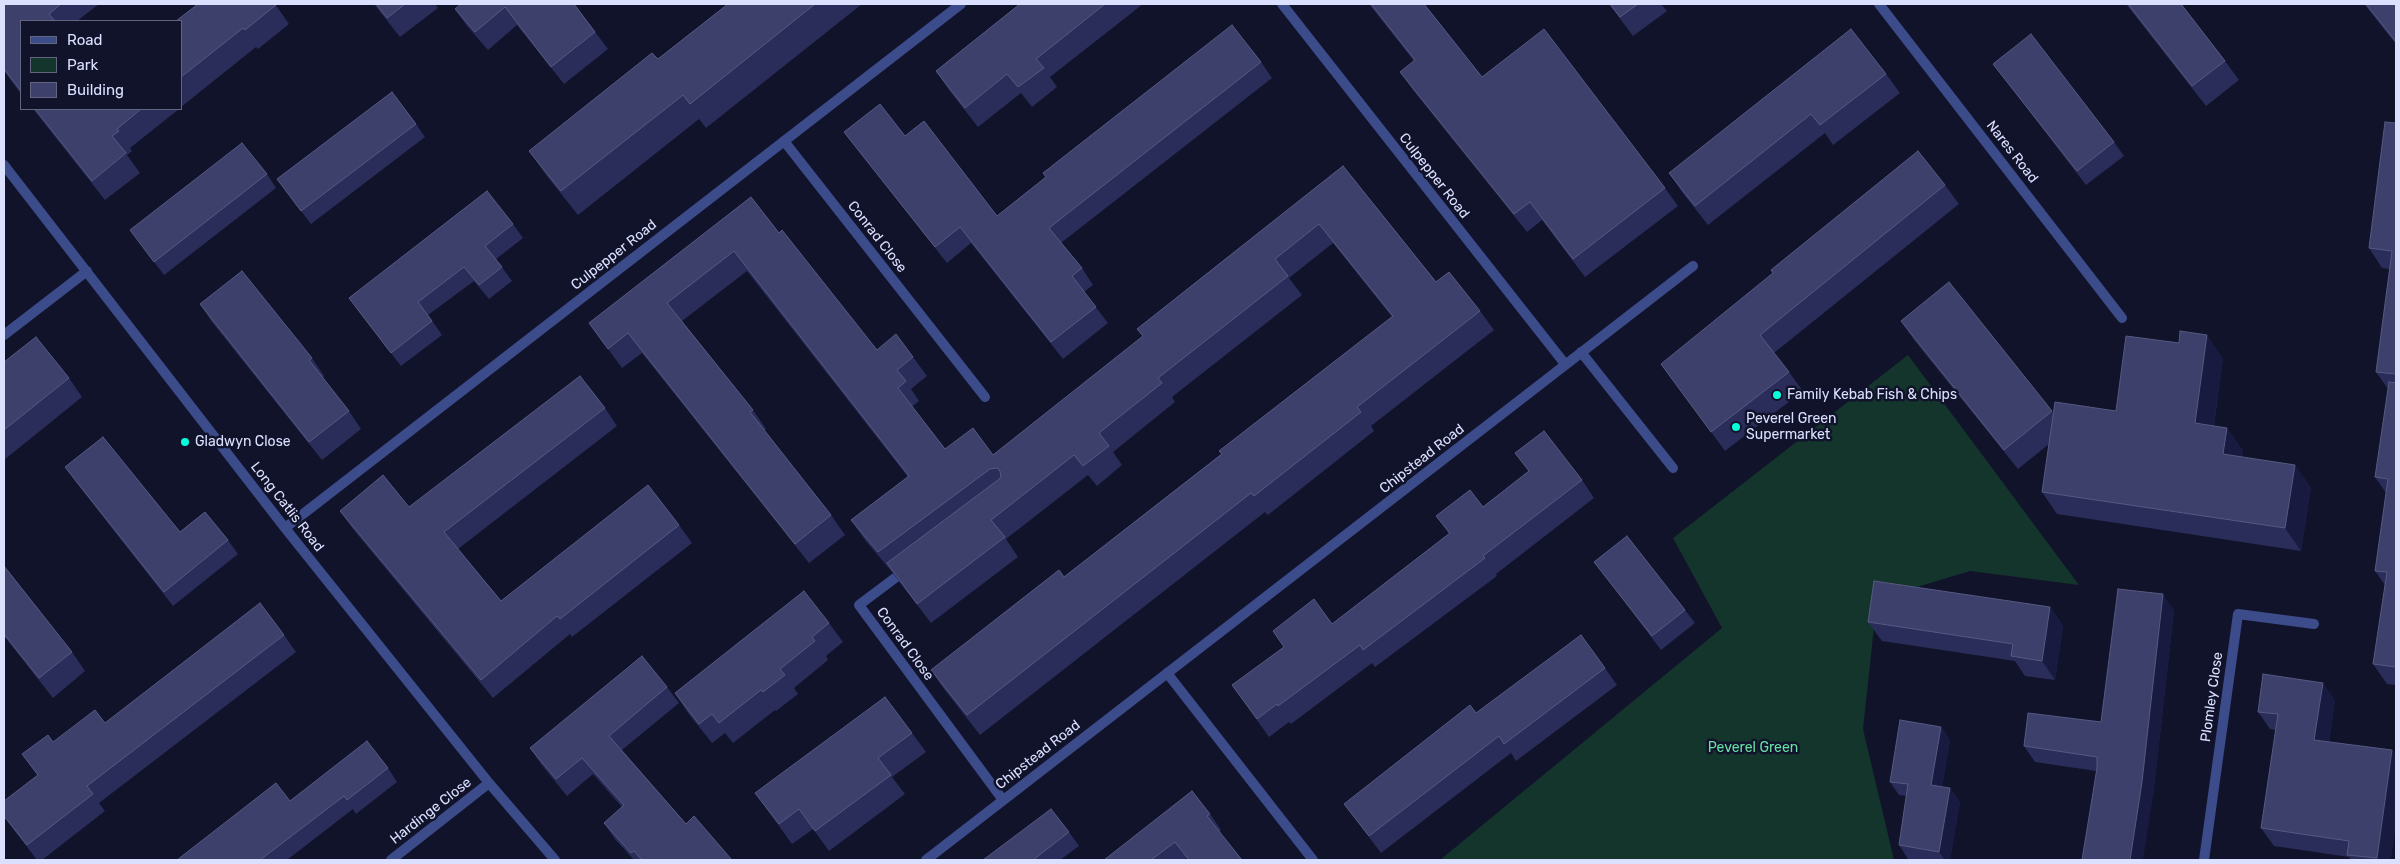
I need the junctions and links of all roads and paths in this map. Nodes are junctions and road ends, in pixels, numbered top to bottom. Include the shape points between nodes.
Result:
1 (960, 4) edge
2 (1282, 4) edge
3 (1879, 4) edge
4 (784, 141) junction
5 (4, 164) edge
6 (1692, 266) dead end
7 (87, 271) junction
8 (2122, 318) dead end
9 (4, 335) edge
10 (1581, 352) junction
11 (1565, 364) junction
12 (985, 397) dead end
13 (1673, 468) dead end
14 (285, 528) junction
15 (914, 564) edge
16 (2314, 624) dead end
17 (1167, 673) junction
18 (489, 783) junction
19 (1003, 800) junction
20 (391, 860) edge
21 (555, 860) edge
22 (926, 860) edge
23 (1313, 860) edge
24 (2204, 860) edge

1 - 4 street, Culpepper Road
2 - 11 street, Culpepper Road
3 - 8 street, Nares Road
4 - 12 street, Conrad Close
4 - 14 street, Culpepper Road
5 - 7 street, Long Catlis Road
6 - 10 street, Chipstead Road
7 - 9 street
7 - 14 street, Long Catlis Road
10 - 11 street, Chipstead Road
10 - 13 street
11 - 17 street, Chipstead Road
14 - 18 street, Long Catlis Road
15 - 19 street, Conrad Close via 859,605
16 - 24 street, Plomley Close via 2238,614
17 - 19 street, Chipstead Road
17 - 23 street
18 - 20 street, Hardinge Close
18 - 21 street, Long Catlis Road
19 - 22 street, Chipstead Road

